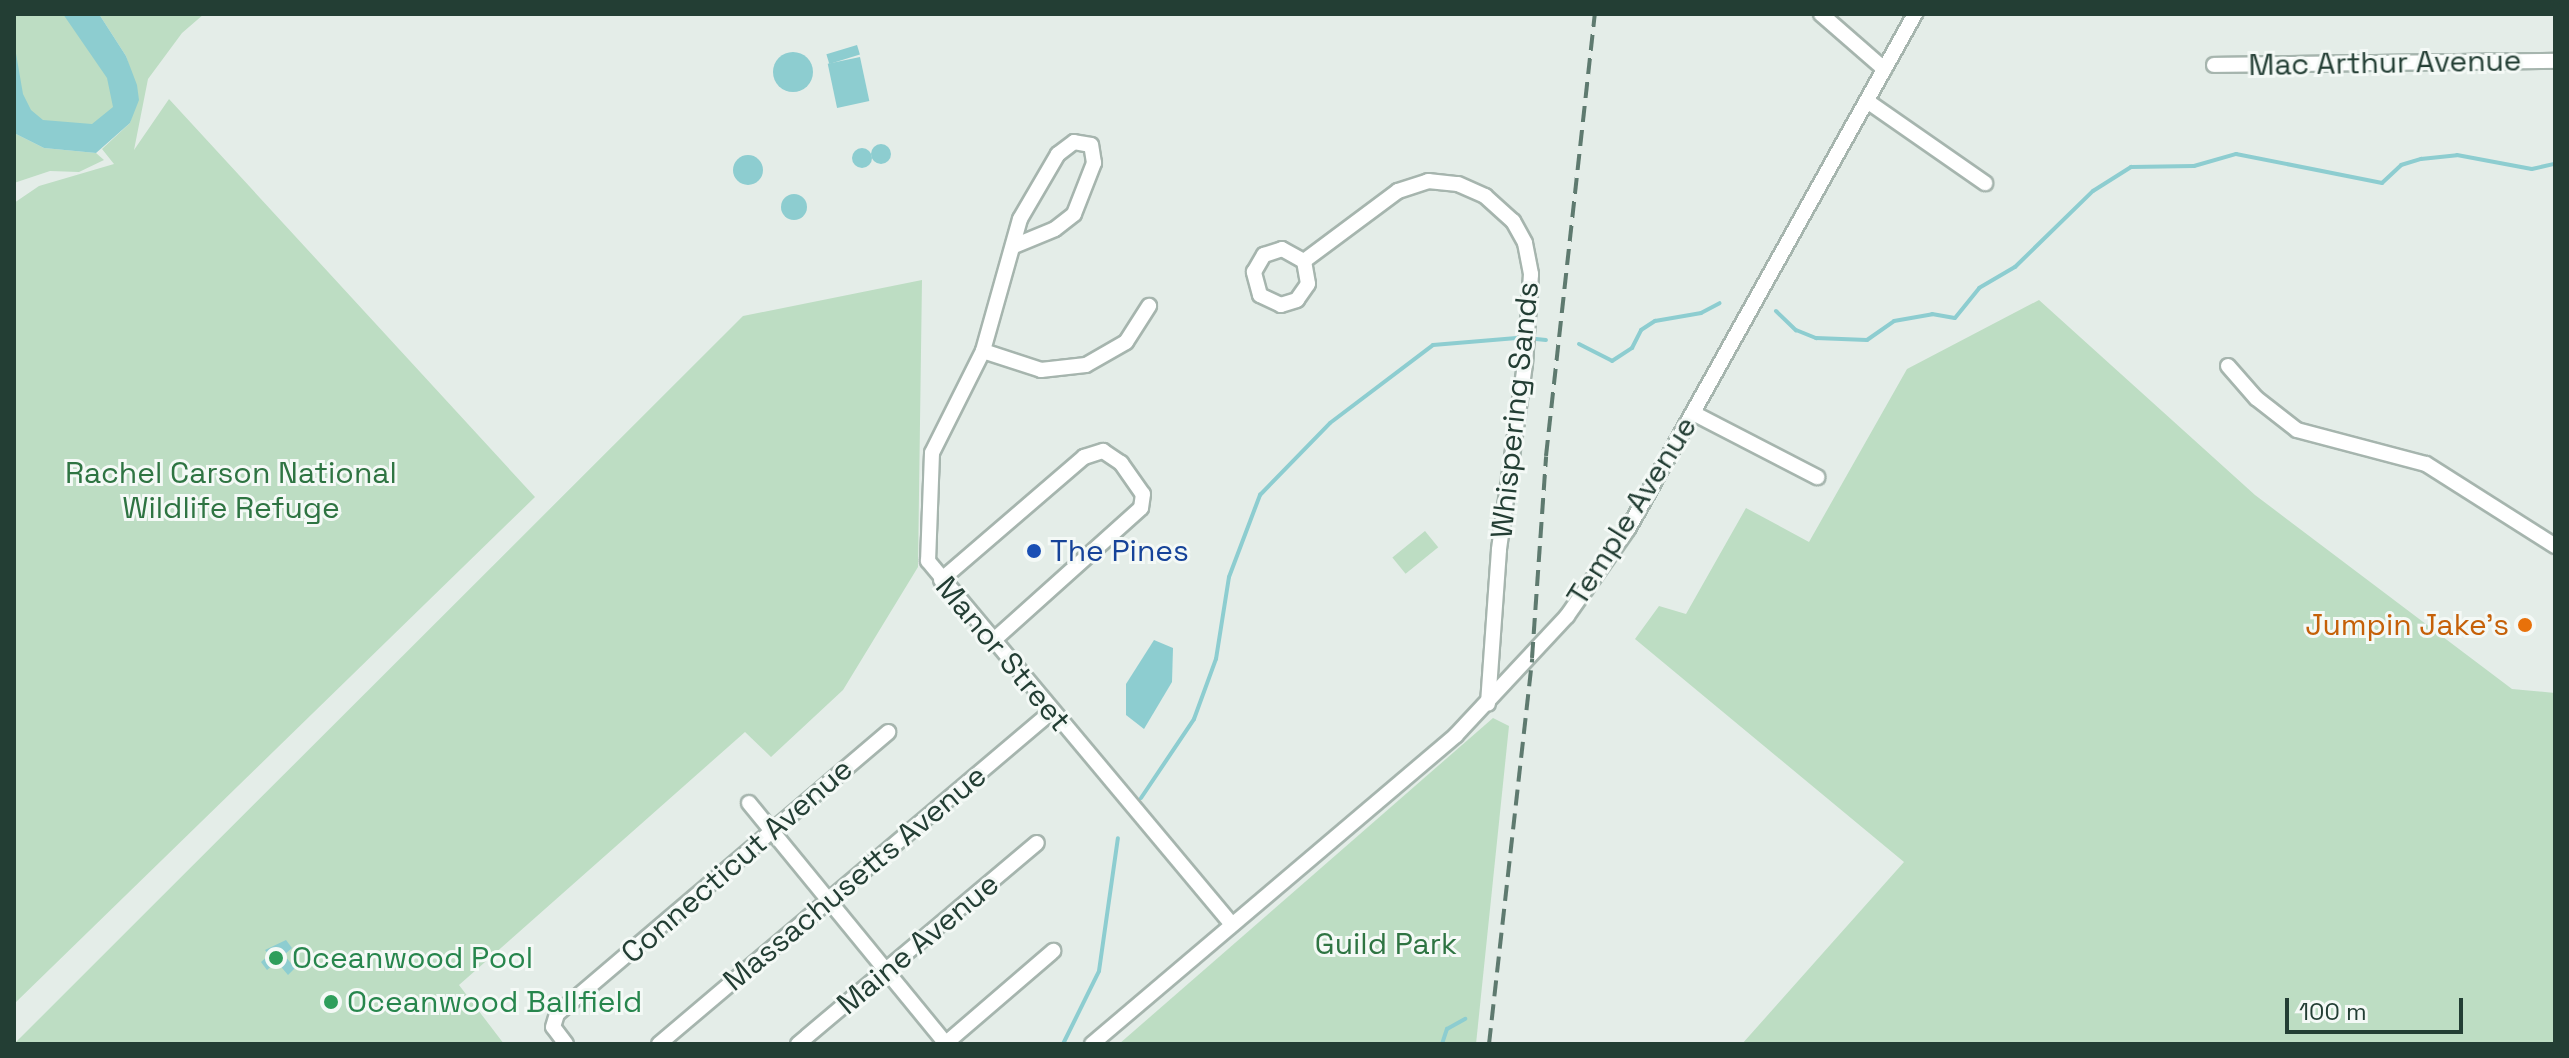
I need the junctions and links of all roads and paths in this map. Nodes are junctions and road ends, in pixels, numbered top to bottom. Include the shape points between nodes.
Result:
1 (1821, 14) edge
2 (1915, 14) edge
3 (2555, 61) edge
4 (2214, 65) dead end
5 (1884, 69) junction
6 (1867, 101) junction
7 (1985, 183) dead end
8 (1014, 246) junction
9 (1304, 261) dead end
10 (1149, 306) dead end
11 (983, 351) junction
12 (2228, 366) dead end
13 (1693, 413) junction
14 (1817, 477) dead end
15 (2555, 546) edge
16 (941, 580) junction
17 (994, 640) junction
18 (1488, 704) junction
19 (1051, 712) junction
20 (888, 732) dead end
21 (749, 803) dead end
22 (773, 831) junction
23 (1037, 843) dead end
24 (827, 903) junction
25 (1232, 925) junction
26 (1053, 951) dead end
27 (885, 972) junction
28 (566, 1044) edge
29 (659, 1044) edge
30 (798, 1044) edge
31 (945, 1044) edge
32 (1092, 1044) edge

1 - 5 street
2 - 5 street, Temple Avenue
3 - 4 street, Mac Arthur Avenue
5 - 6 street, Temple Avenue
6 - 7 street
6 - 13 street, Temple Avenue
8 - 8 street, Manor Street via 1055,229 1074,214 1094,163 1091,145 1069,145 1042,174
8 - 11 street, Manor Street
9 - 18 street, Whispering Sands via 1387,199 1428,181 1458,184 1485,196 1513,221 1525,243 1531,274 1525,364 1494,596
10 - 11 street via 1126,342 1086,365 1032,368
11 - 16 street, Manor Street via 929,464 928,561
12 - 15 street via 2256,398 2297,430 2426,464
13 - 14 street
13 - 18 street, Temple Avenue via 1596,578
16 - 17 street, Manor Street
16 - 17 street via 1084,457 1103,451 1121,463 1143,494 1141,508
17 - 19 street, Manor Street
18 - 25 street, Temple Avenue
19 - 24 street, Massachusetts Avenue
19 - 25 street, Manor Street
20 - 22 street, Connecticut Avenue
21 - 22 street
22 - 24 street
22 - 28 street, Connecticut Avenue via 557,1014 553,1024
23 - 27 street, Maine Avenue
24 - 27 street
24 - 29 street, Massachusetts Avenue
25 - 32 street, Temple Avenue
26 - 31 street
27 - 30 street, Maine Avenue
27 - 31 street

